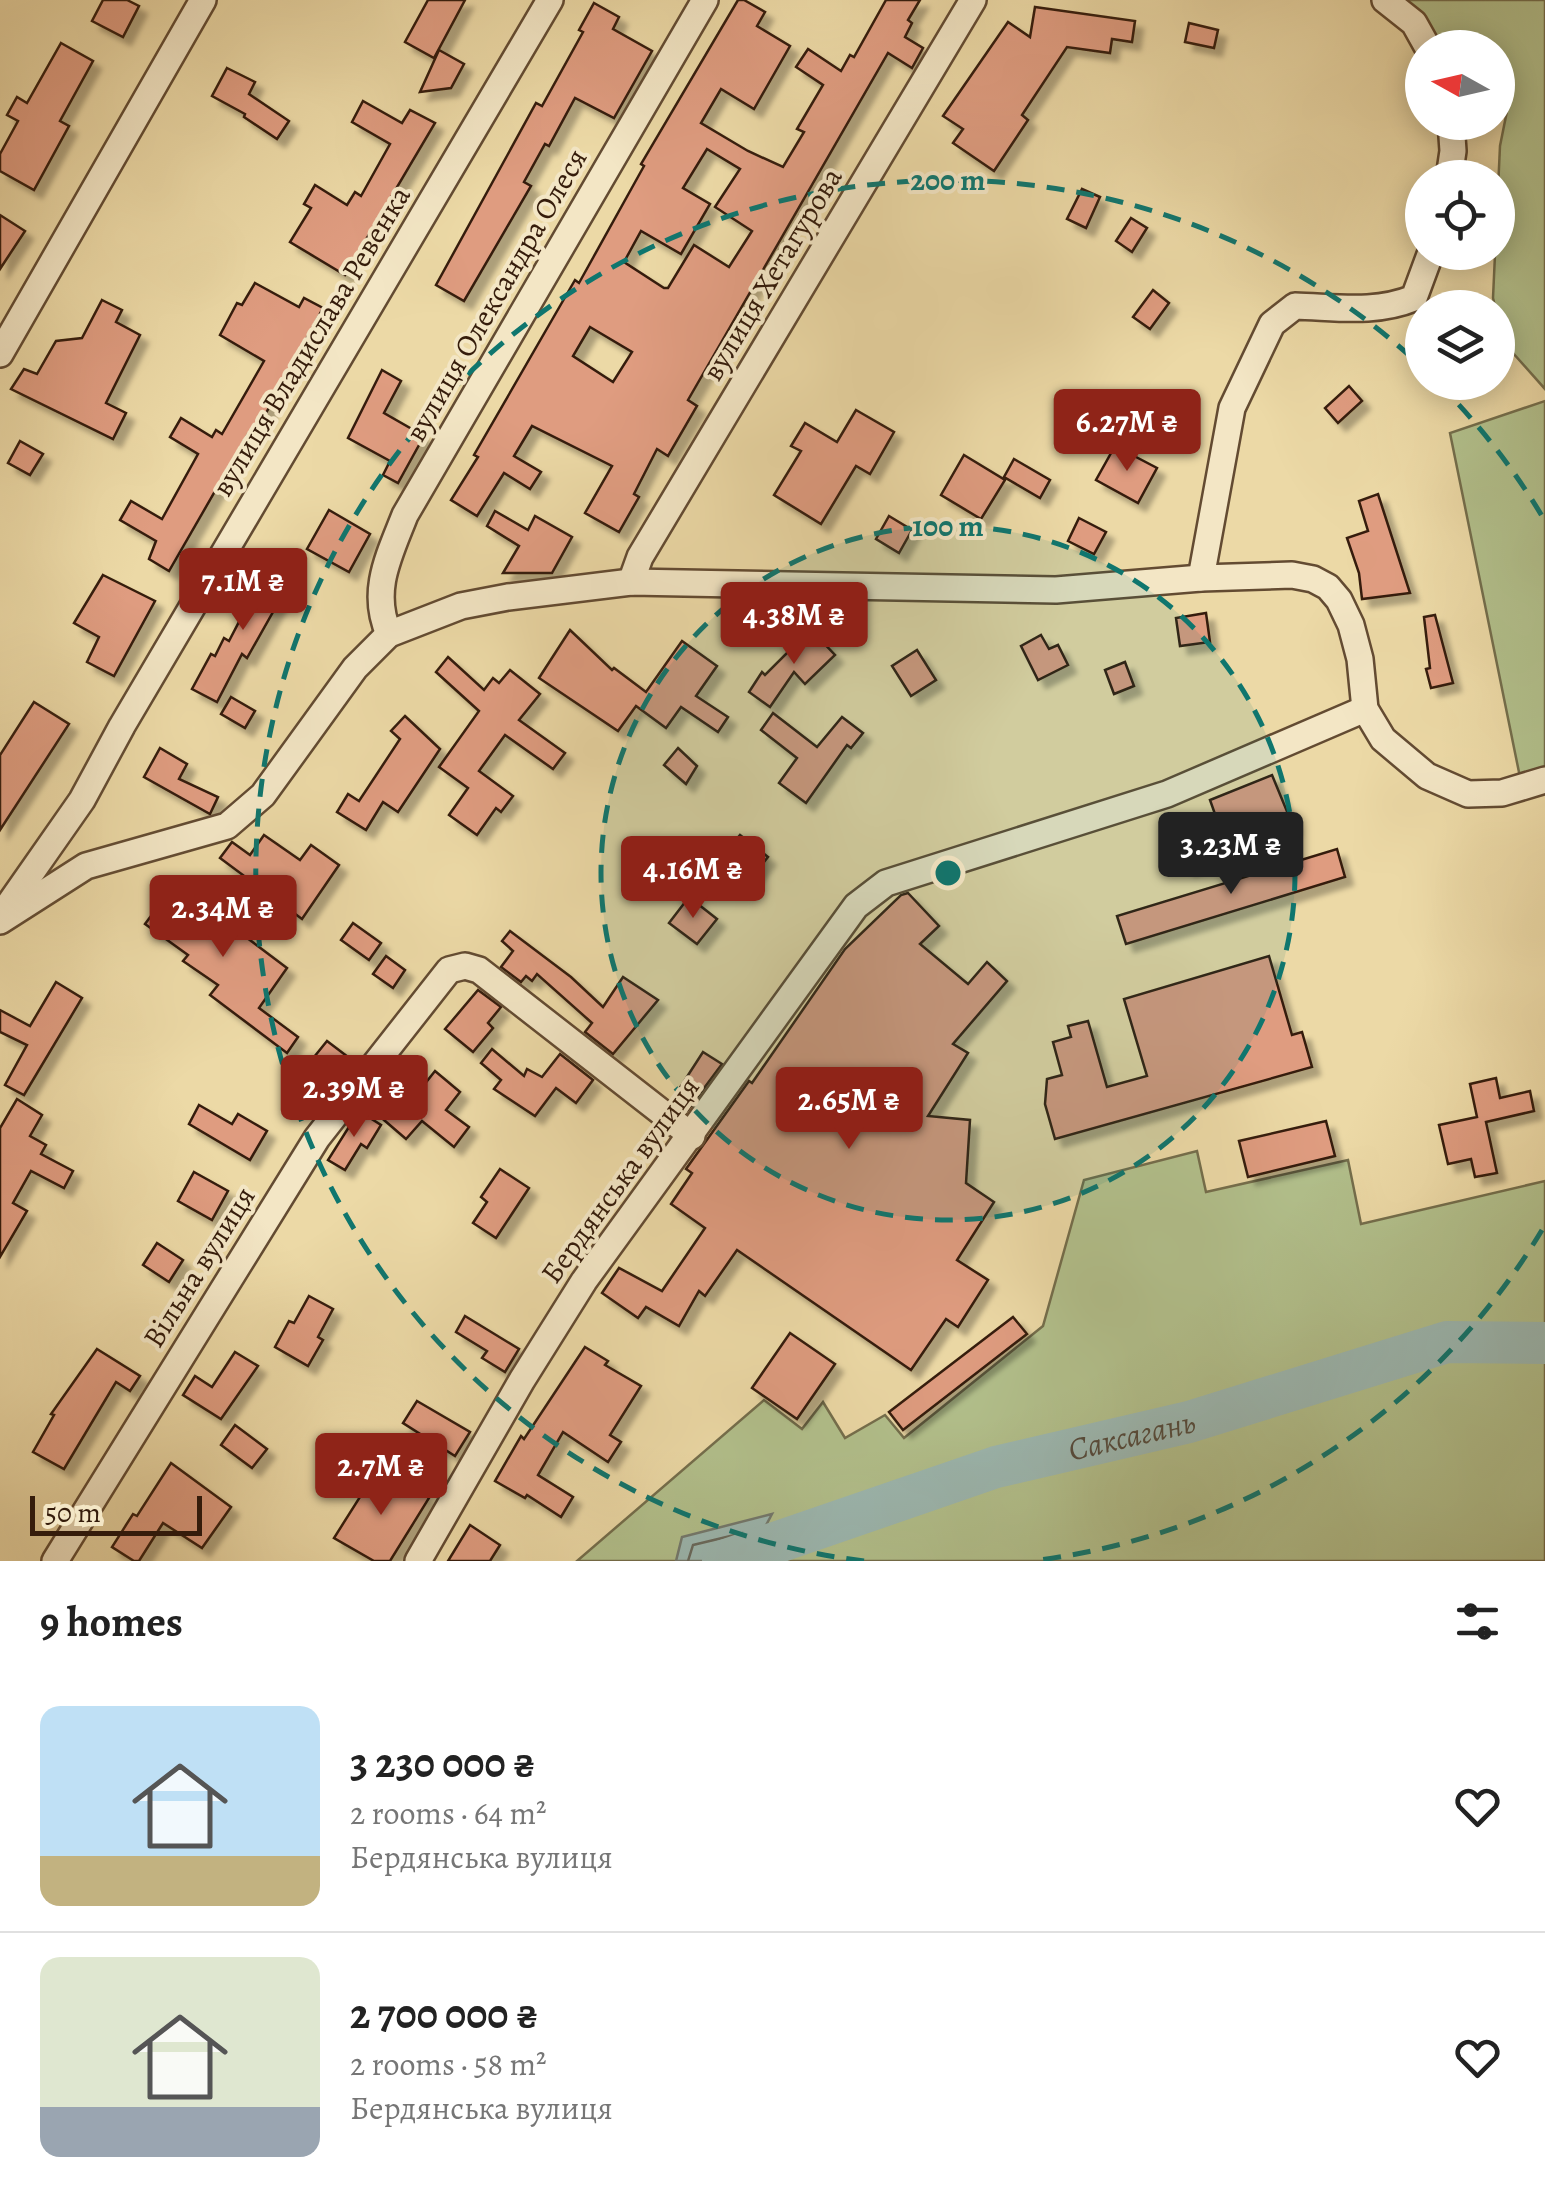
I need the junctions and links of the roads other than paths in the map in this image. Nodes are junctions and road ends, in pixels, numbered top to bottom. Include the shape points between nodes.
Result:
1 (203, 0) edge
2 (550, 0) edge
3 (705, 0) edge
4 (973, 0) edge
5 (1385, 0) edge
6 (1418, 30) edge
7 (1426, 270) edge
8 (0, 354) edge
9 (1201, 578) junction
10 (630, 582) junction
11 (388, 634) junction
12 (1365, 709) junction
13 (1545, 780) edge
14 (0, 919) edge
15 (692, 1136) junction
16 (54, 1561) edge
17 (418, 1561) edge

1 - 8 street
2 - 14 street, вулиця Владислава Ревенка via 82,800
3 - 11 street, вулиця Олександра Олеся via 405,515 381,576 379,603
4 - 10 street, вулиця Хетагурова
5 - 6 street
7 - 9 street via 1414,298 1390,308 1296,306 1272,324 1232,408
9 - 10 street via 1056,590
9 - 12 street via 1292,575 1328,588 1351,625
10 - 11 street via 461,606
11 - 14 street via 355,668 263,795 227,826 86,866
12 - 13 street via 1383,739 1448,788 1488,795
12 - 15 street, Бердянська вулиця via 1167,794 886,883 856,906
15 - 16 street, Вільна вулиця via 480,970 449,970 316,1138
15 - 17 street, Бердянська вулиця via 584,1281

